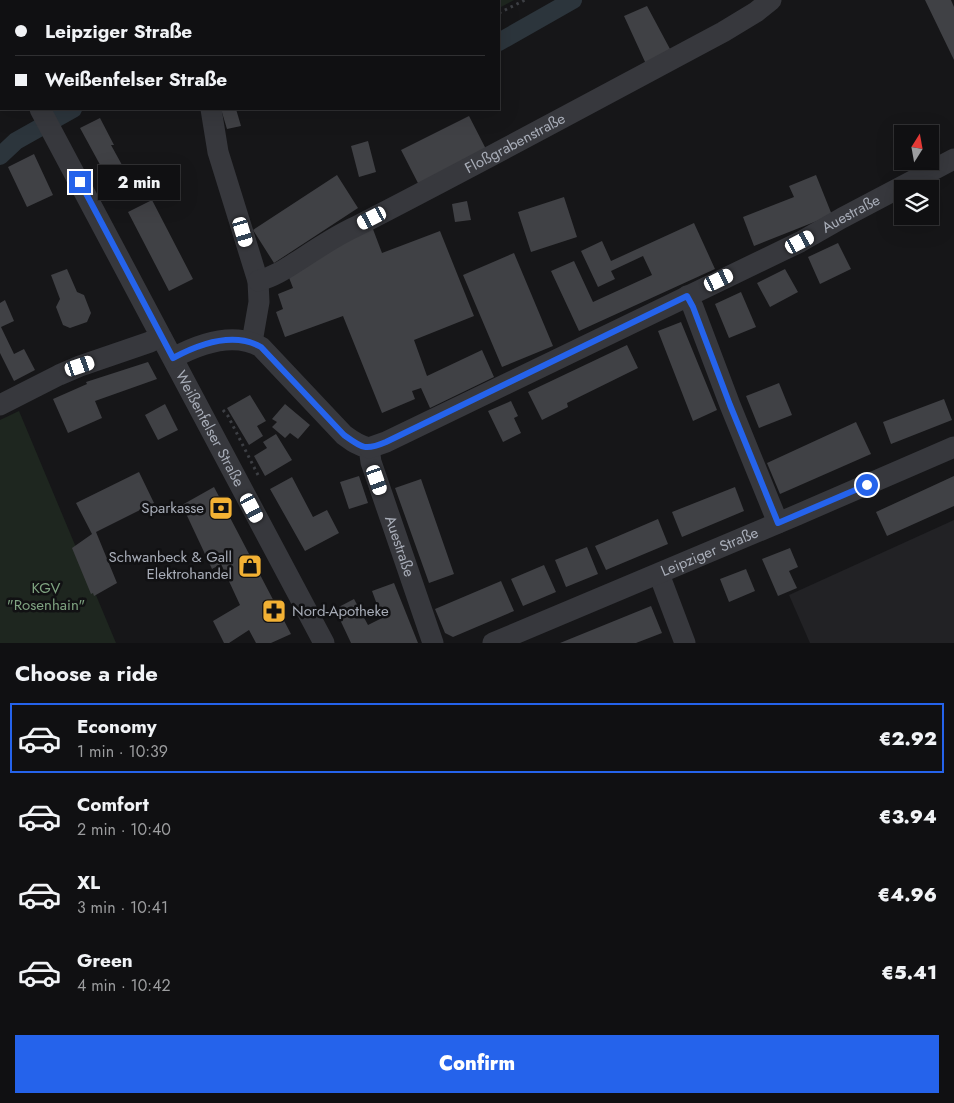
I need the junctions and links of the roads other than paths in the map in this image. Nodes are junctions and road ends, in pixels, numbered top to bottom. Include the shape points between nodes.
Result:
1 (771, 0) edge
2 (211, 110) edge
3 (46, 118) edge
4 (954, 159) edge
5 (258, 281) junction
6 (687, 296) junction
7 (161, 336) junction
8 (252, 342) junction
9 (173, 358) junction
10 (0, 405) edge
11 (954, 447) edge
12 (369, 448) junction
13 (778, 523) junction
14 (659, 574) junction
15 (324, 643) edge
16 (433, 643) edge
17 (493, 643) edge
18 (685, 643) edge

1 - 5 street, Floßgrabenstraße via 723,32 335,237 278,274
2 - 5 street via 218,152
3 - 7 street, Weißenfelser Straße
4 - 6 street, Auestraße via 800,242
5 - 8 street via 260,302
6 - 12 street, Auestraße
6 - 13 street
7 - 9 street, Weißenfelser Straße
7 - 10 street via 80,366
8 - 9 street via 210,342
8 - 12 street via 261,347 344,435
9 - 15 street, Weißenfelser Straße
11 - 13 street, Leipziger Straße
12 - 16 street, Auestraße
13 - 14 street, Leipziger Straße
14 - 17 street, Leipziger Straße
14 - 18 street

